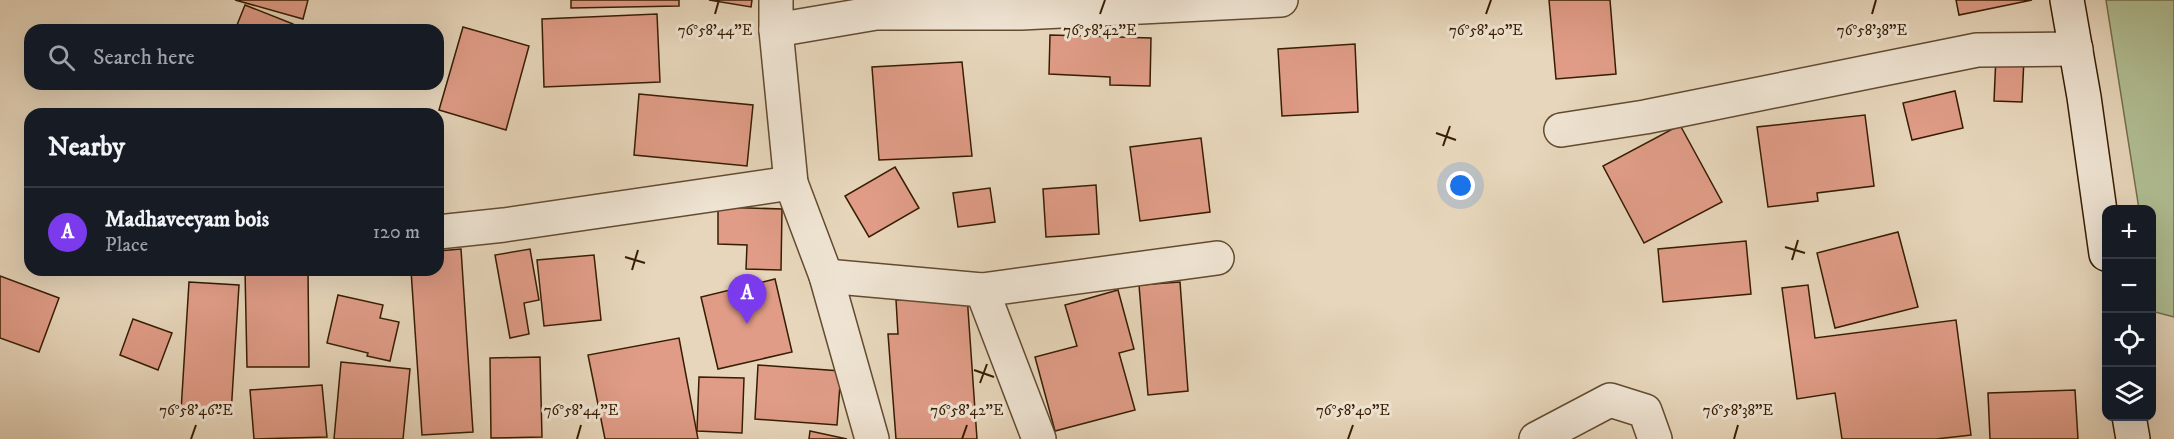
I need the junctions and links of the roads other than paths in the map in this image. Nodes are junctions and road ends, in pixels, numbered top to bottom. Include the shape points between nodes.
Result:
1 (1281, 0) edge
2 (2067, 0) edge
3 (776, 15) edge
4 (2076, 49) junction
5 (1561, 130) dead end
6 (791, 183) junction
7 (2102, 227) edge
8 (444, 231) edge
9 (1217, 258) dead end
10 (826, 276) junction
11 (982, 290) junction
12 (2130, 421) edge
13 (872, 439) edge
14 (1039, 439) edge
15 (1536, 439) edge
16 (1655, 439) edge
17 (2133, 439) edge

1 - 3 street via 1021,13
2 - 4 street
3 - 6 street
4 - 5 street via 1977,50 1645,117
4 - 7 street
6 - 8 street
6 - 10 street
9 - 11 street
10 - 11 street
10 - 13 street
11 - 14 street
12 - 17 street
15 - 16 street via 1610,400 1645,411

